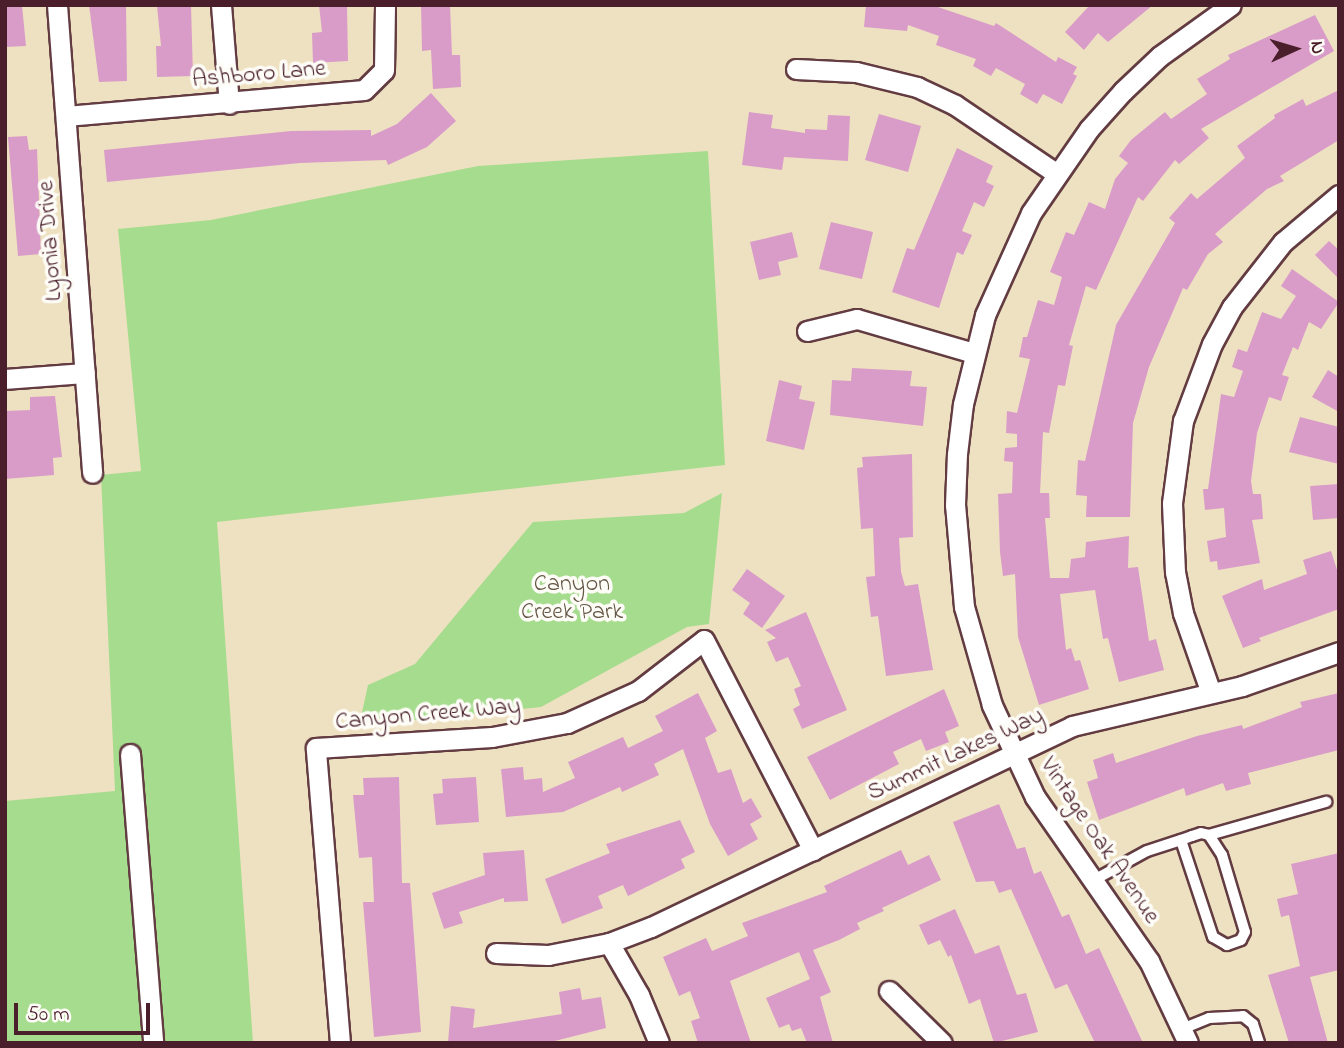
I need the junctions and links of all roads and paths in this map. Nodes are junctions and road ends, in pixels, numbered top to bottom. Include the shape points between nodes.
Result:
1 (57, 5) edge
2 (221, 5) edge
3 (385, 5) edge
4 (1231, 5) edge
5 (796, 69) dead end
6 (229, 104) junction
7 (66, 116) junction
8 (1056, 173) junction
9 (1339, 195) edge
10 (807, 331) dead end
11 (974, 353) junction
12 (85, 373) junction
13 (5, 379) edge
14 (92, 473) dead end
15 (1339, 652) edge
16 (1210, 694) junction
17 (130, 754) dead end
18 (1013, 754) junction
19 (1326, 802) dead end
20 (1213, 839) junction
21 (1181, 840) junction
22 (813, 849) junction
23 (1094, 880) junction
24 (609, 943) junction
25 (496, 953) dead end
26 (889, 991) dead end
27 (1185, 1036) edge
28 (153, 1043) edge
29 (340, 1043) edge
30 (659, 1043) edge
31 (942, 1043) edge
32 (1259, 1043) edge

1 - 7 street, Lyonia Drive
2 - 6 street
3 - 6 street, Ashboro Lane via 384,71 365,90
4 - 8 street, Vintage Oak Avenue via 1160,56 1123,91
5 - 8 street via 856,72 917,88 955,105
6 - 7 street, Ashboro Lane
7 - 12 street, Lyonia Drive
8 - 11 street, Vintage Oak Avenue via 1008,258
9 - 16 street via 1283,242 1232,307 1212,344 1183,421 1172,503 1173,549 1183,613
10 - 11 street via 857,319
11 - 18 street, Vintage Oak Avenue via 957,454 957,556 976,657
12 - 13 street
12 - 14 street, Lyonia Drive
15 - 16 street, Summit Lakes Way
16 - 18 street, Summit Lakes Way via 1101,717
17 - 28 street
18 - 22 street, Summit Lakes Way
18 - 23 street, Vintage Oak Avenue via 1042,808
19 - 20 lane
20 - 21 lane
20 - 21 lane via 1245,932 1241,940 1227,945 1213,937
21 - 23 lane via 1147,851
22 - 24 street, Summit Lakes Way
22 - 29 street, Canyon Creek Way via 704,640 638,691 568,723 492,737 316,748
23 - 27 street, Vintage Oak Avenue via 1149,961
24 - 25 street, Summit Lakes Way via 548,955
24 - 30 street via 639,995
26 - 31 street
27 - 32 lane via 1209,1018 1243,1016 1253,1024

